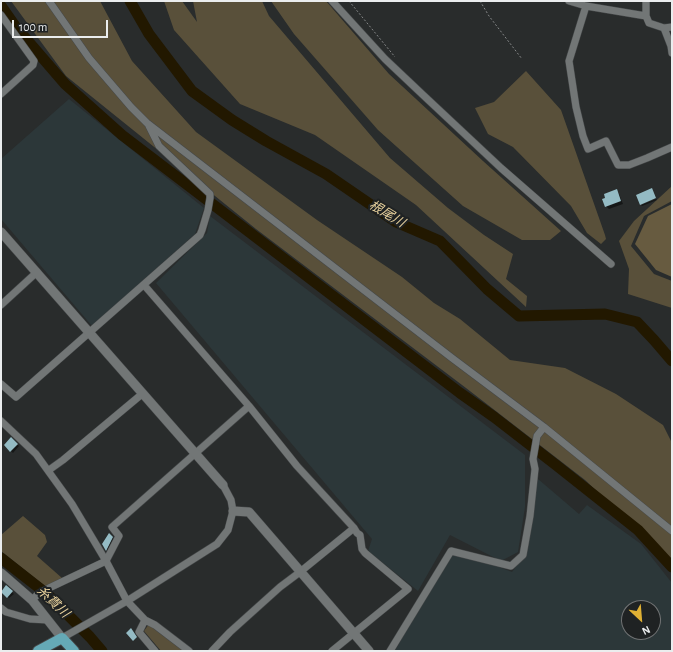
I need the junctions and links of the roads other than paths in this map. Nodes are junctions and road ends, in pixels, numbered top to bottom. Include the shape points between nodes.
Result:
1 (49, 1) edge
2 (332, 1) edge
3 (646, 1) edge
4 (574, 2) edge
5 (586, 6) junction
6 (1, 15) edge
7 (646, 16) junction
8 (668, 28) edge
9 (672, 53) edge
10 (1, 94) edge
11 (147, 123) junction
12 (672, 147) edge
13 (1, 232) edge
14 (611, 264) dead end
15 (37, 272) junction
16 (144, 285) junction
17 (1, 305) edge
18 (90, 333) junction
19 (1, 384) edge
20 (142, 394) junction
21 (249, 406) junction
22 (1, 420) edge
23 (544, 427) junction
24 (196, 453) junction
25 (49, 470) junction
26 (223, 485) joint
27 (233, 511) junction
28 (354, 528) junction
29 (672, 531) edge
30 (106, 561) junction
31 (300, 572) junction
32 (1, 573) edge
33 (35, 597) junction
34 (127, 601) junction
35 (1, 608) edge
36 (48, 620) junction
37 (146, 620) junction
38 (353, 632) junction
39 (62, 638) junction
40 (38, 651) edge
41 (74, 651) edge
42 (155, 651) edge
43 (189, 651) edge
44 (212, 651) edge
45 (332, 651) edge
46 (368, 651) edge
47 (390, 651) edge

1 - 11 street via 89,58
2 - 14 street via 385,59 428,100
3 - 7 street
4 - 5 street
5 - 7 street
5 - 12 street via 569,61 576,106 588,149 606,141 618,165 630,165
6 - 10 street via 34,61 33,65
7 - 8 street via 649,23
8 - 9 street
11 - 16 street via 160,146 210,194 210,198 200,235
11 - 23 street
13 - 15 street
15 - 17 street
15 - 18 street
16 - 18 street
16 - 21 street
18 - 19 street via 16,397
18 - 20 street
20 - 24 street
20 - 25 street
21 - 24 street
21 - 28 street via 297,466
22 - 25 street
23 - 29 street
23 - 47 street via 537,436 533,459 535,469 523,555 511,566 451,551
24 - 26 street
24 - 30 street via 112,526 119,536
25 - 30 street
26 - 27 street via 231,500
27 - 31 street via 249,512
27 - 34 street via 228,530 217,544
28 - 31 street
28 - 38 street via 360,535 365,554 408,589
30 - 33 street
30 - 34 street
31 - 38 street
31 - 44 street via 280,587
32 - 33 street
33 - 36 street
34 - 37 street
34 - 39 street
35 - 36 street via 30,619
36 - 39 street
37 - 42 street via 139,632
37 - 43 street
38 - 45 street
38 - 46 street
39 - 40 main road
39 - 41 main road

